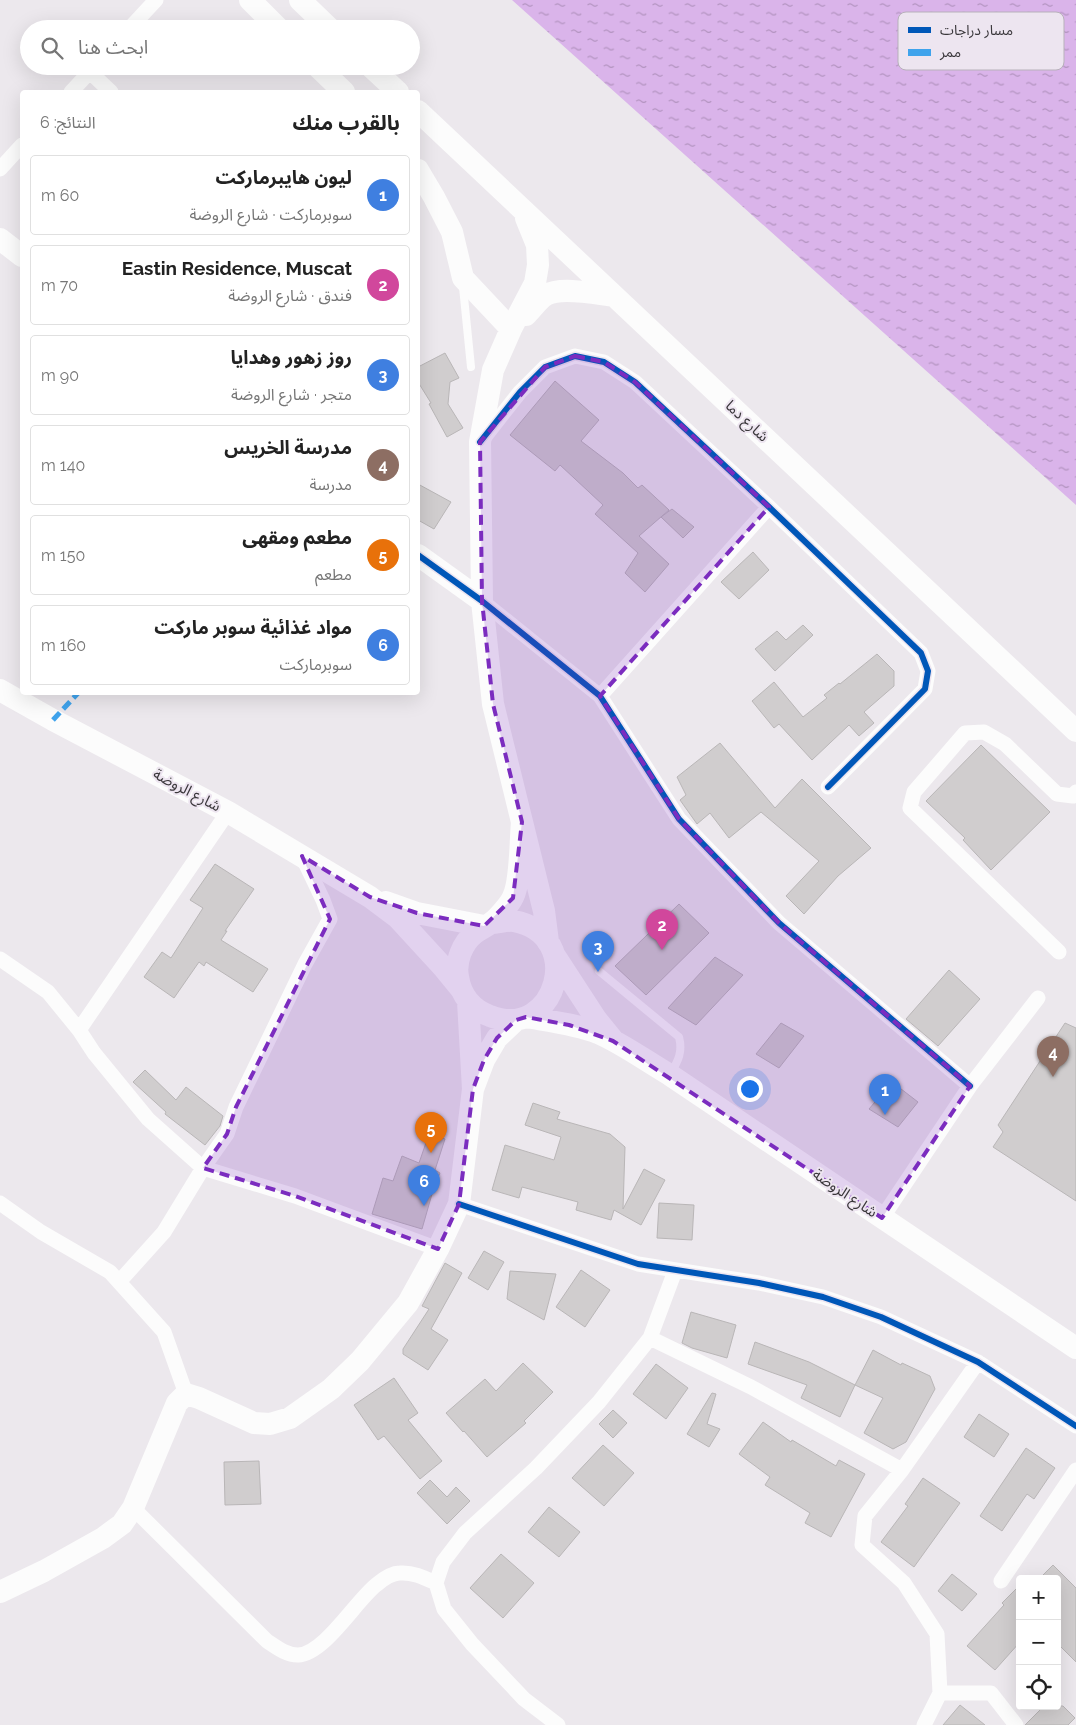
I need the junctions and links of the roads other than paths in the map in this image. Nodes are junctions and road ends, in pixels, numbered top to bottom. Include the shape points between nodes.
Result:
1 (156, 0) edge
2 (250, 0) edge
3 (300, 0) edge
4 (137, 20) edge
5 (270, 20) edge
6 (321, 20) edge
7 (87, 75) edge
8 (97, 75) edge
9 (326, 75) edge
10 (380, 75) edge
11 (73, 90) edge
12 (109, 90) edge
13 (342, 90) edge
14 (396, 90) edge
15 (420, 113) edge
16 (20, 147) edge
17 (0, 169) edge
18 (420, 173) edge
19 (522, 210) junction
20 (0, 239) edge
21 (20, 254) edge
22 (463, 278) junction
23 (614, 296) junction
24 (511, 329) junction
25 (471, 367) dead end
26 (480, 442) junction
27 (769, 507) junction
28 (420, 556) edge
29 (482, 601) junction
30 (0, 690) edge
31 (600, 696) junction
32 (1076, 730) edge
33 (828, 787) dead end
34 (1076, 792) edge
35 (228, 812) junction
36 (522, 822) junction
37 (302, 856) junction
38 (370, 897) junction
39 (488, 925) junction
40 (552, 949) junction
41 (1059, 952) dead end
42 (0, 959) edge
43 (599, 971) dead end
44 (464, 995) junction
45 (1038, 998) dead end
46 (521, 1018) junction
47 (79, 1030) junction
48 (614, 1041) junction
49 (670, 1075) junction
50 (970, 1086) junction
51 (473, 1089) junction
52 (203, 1168) junction
53 (0, 1203) edge
54 (458, 1204) junction
55 (882, 1218) junction
56 (438, 1249) junction
57 (674, 1271) junction
58 (119, 1282) junction
59 (650, 1338) junction
60 (1076, 1348) edge
61 (978, 1362) junction
62 (186, 1394) junction
63 (1076, 1426) edge
64 (902, 1470) junction
65 (1076, 1470) edge
66 (133, 1508) junction
67 (1001, 1581) dead end
68 (436, 1583) junction
69 (0, 1592) edge
70 (940, 1694) junction
71 (558, 1725) edge
72 (924, 1725) edge
73 (1016, 1725) edge

1 - 4 street
2 - 5 main road
3 - 6 main road
7 - 11 street
8 - 12 street
9 - 13 main road
10 - 14 main road
15 - 19 main road, شارع دما
16 - 17 street
18 - 22 main road via 452,232
19 - 23 main road, شارع دما
19 - 24 main road via 537,245 538,265 535,284
20 - 21 main road
22 - 24 main road
22 - 25 lane
23 - 24 main road via 568,291 546,295
23 - 32 main road, شارع دما
24 - 26 main road via 493,370
26 - 27 street via 520,392 545,367 575,356 604,362 635,382
26 - 29 main road
27 - 31 street
27 - 33 street via 920,653 928,671 925,689
28 - 29 main road
29 - 31 street
29 - 36 main road via 493,704
30 - 35 main road, شارع الروضة
31 - 50 street via 685,826 779,924
34 - 41 street via 1073,796 1057,794 1005,744 984,732 965,733 914,792 910,808
35 - 37 main road, شارع الروضة
35 - 47 street
36 - 39 main road via 513,898
36 - 40 main road
37 - 38 main road, شارع الروضة
37 - 52 street via 330,919 244,1089 227,1134
38 - 39 main road, شارع الروضة via 417,913
38 - 44 main road, شارع الروضة via 398,918
39 - 40 main road via 512,921 533,928
39 - 44 main road via 472,935 458,960 457,974
40 - 46 main road via 557,974 552,992 541,1007
40 - 48 main road, شارع الروضة via 596,1019
42 - 47 street via 48,992
43 - 49 lane via 679,1037 682,1047
44 - 46 main road via 481,1013 498,1019
44 - 51 main road
45 - 50 street
46 - 48 main road, شارع الروضة via 569,1025
46 - 51 main road via 497,1038
47 - 52 street via 148,1119
48 - 49 main road, شارع الروضة
49 - 55 main road, شارع الروضة
50 - 55 street
51 - 54 main road
52 - 56 street via 295,1196
52 - 58 street via 164,1232
53 - 58 street via 41,1232 110,1272
54 - 56 main road
54 - 57 street via 638,1264
55 - 60 main road, شارع الروضة
56 - 62 main road via 408,1303 360,1361 332,1389 290,1418 270,1424 254,1423
57 - 59 street
57 - 61 street via 759,1283 823,1297 881,1317
58 - 62 street via 164,1332
59 - 64 street via 751,1387
59 - 68 street via 599,1402 536,1468 465,1533 443,1562
61 - 63 street
61 - 64 street
62 - 66 main road via 177,1403
64 - 70 street via 865,1516 862,1545 904,1583 937,1634
65 - 67 street
66 - 68 street via 267,1641 281,1651 296,1655 310,1652 323,1642 385,1578 399,1573 419,1575
66 - 69 main road via 122,1524 103,1538 44,1572
68 - 71 street via 444,1609 472,1644 524,1699
70 - 72 street
70 - 73 street via 992,1693

